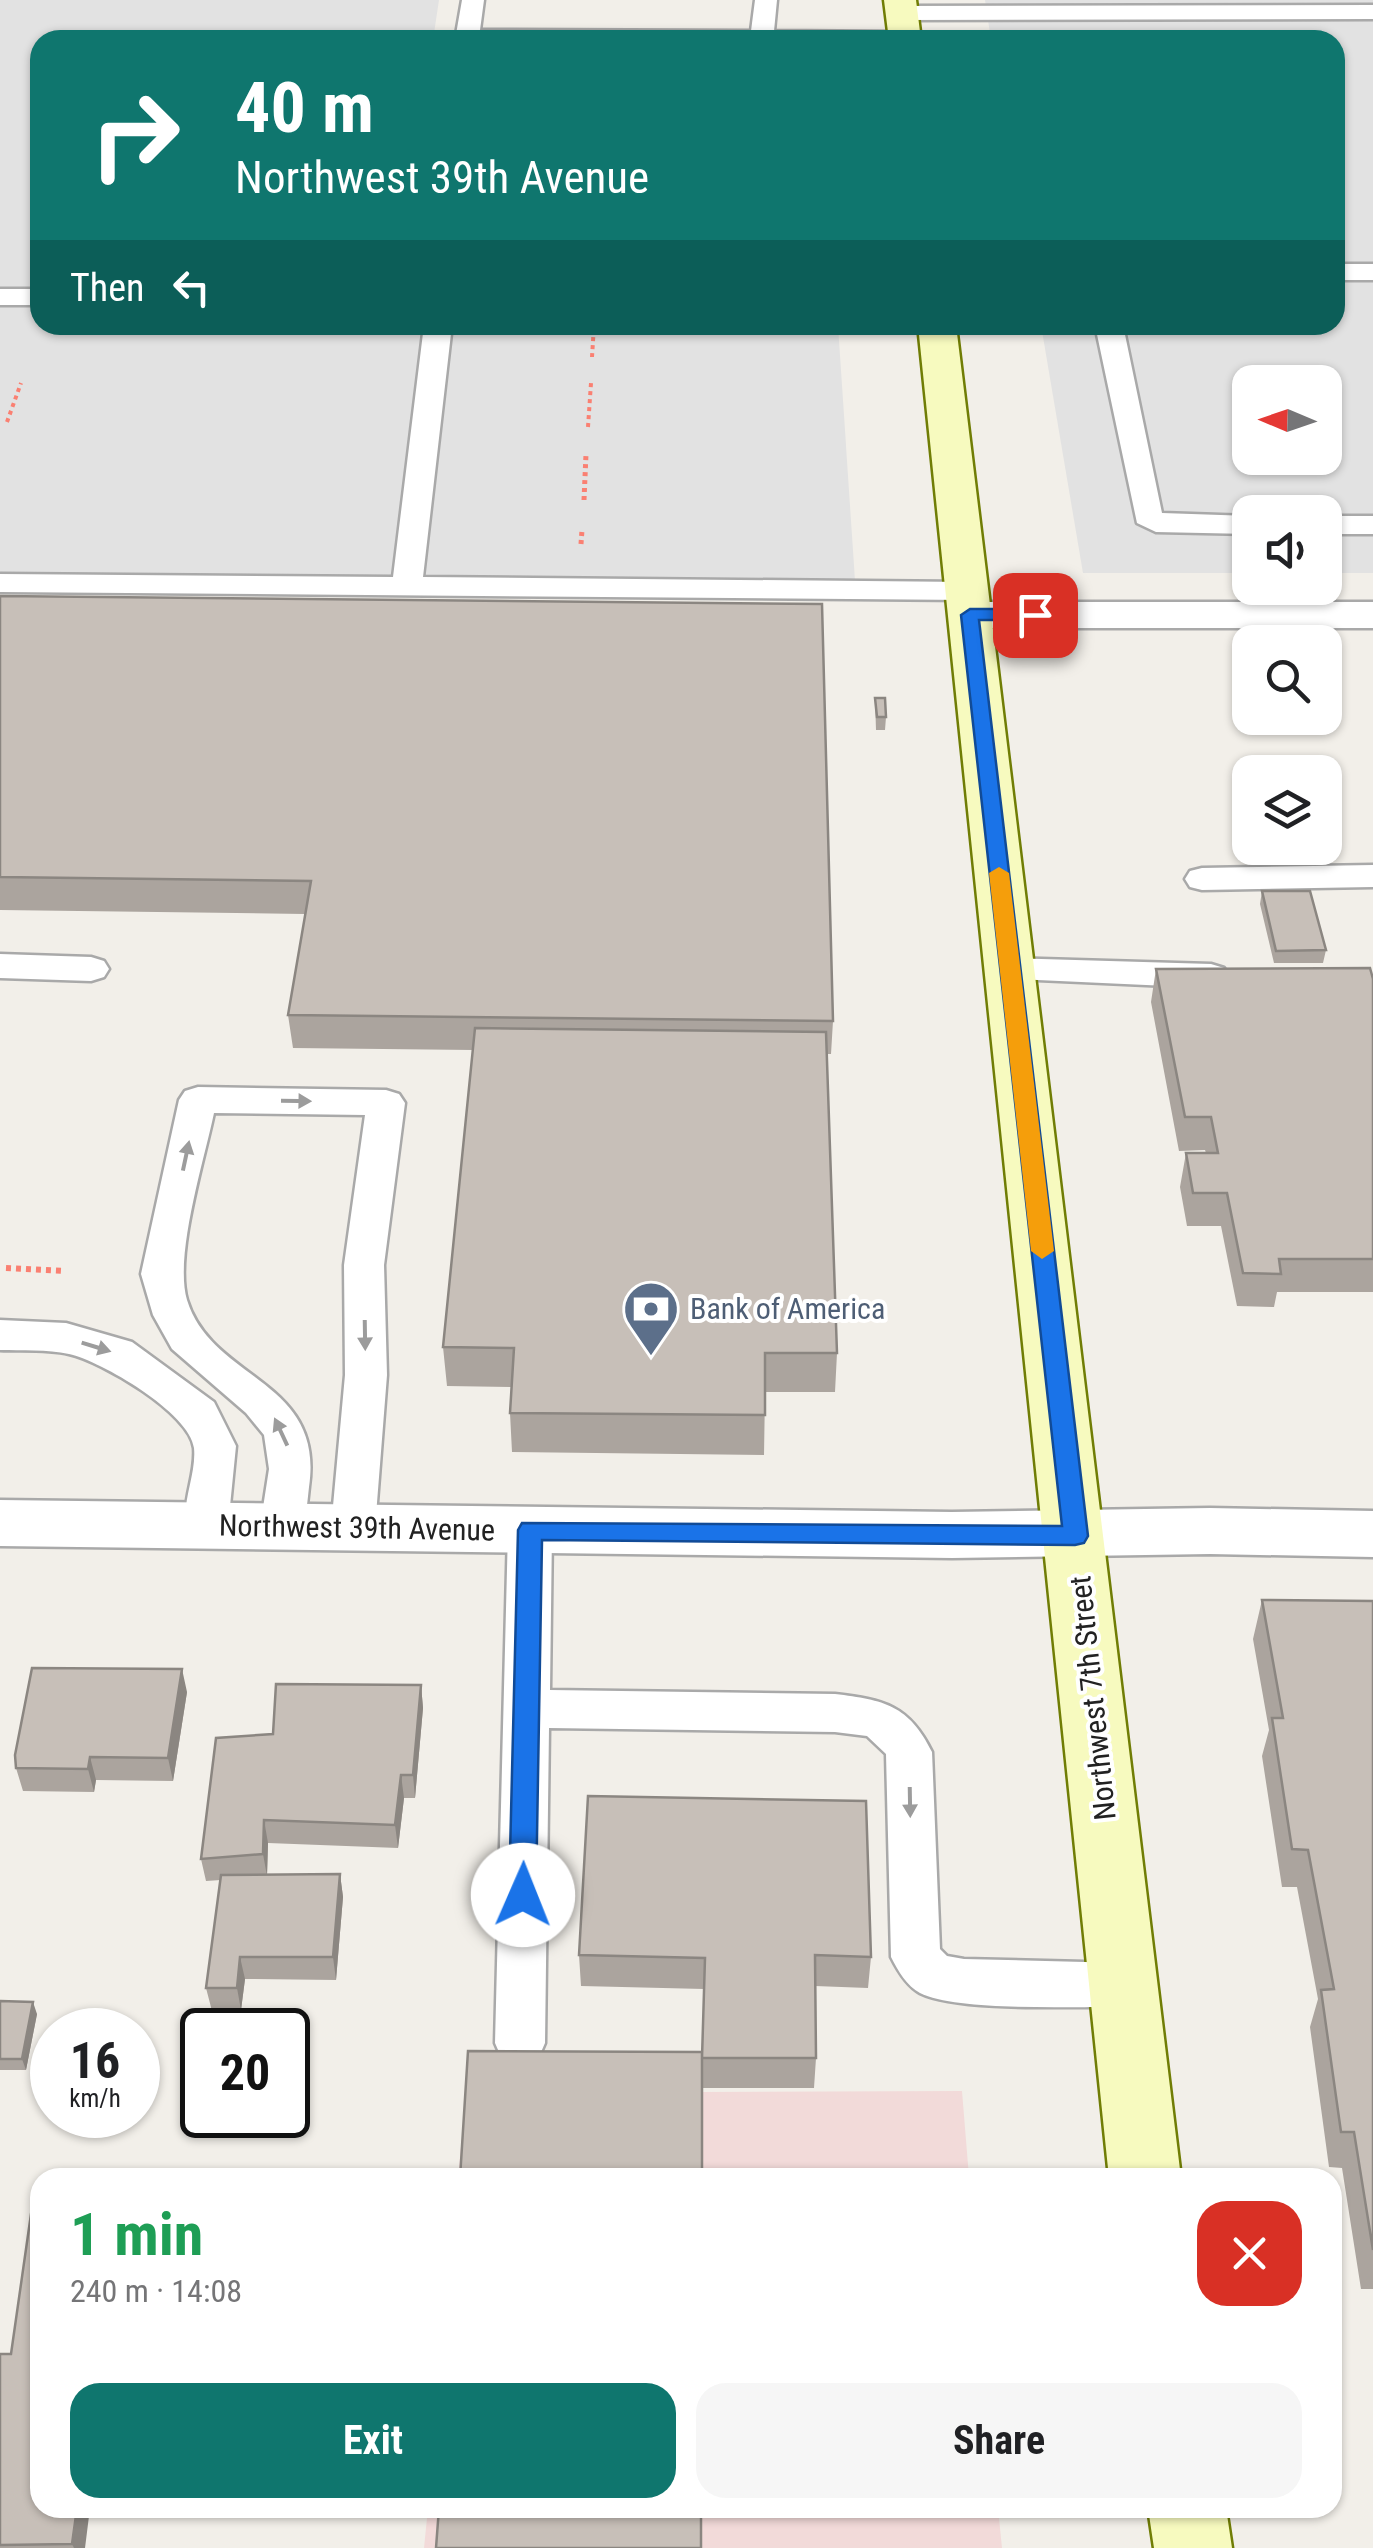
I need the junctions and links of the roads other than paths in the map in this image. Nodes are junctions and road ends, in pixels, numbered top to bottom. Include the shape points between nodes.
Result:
1 (473, 0) edge
2 (766, 0) edge
3 (1045, 6) edge
4 (1373, 12) edge
5 (903, 23) edge
6 (469, 30) edge
7 (763, 30) edge
8 (837, 30) edge
9 (1345, 272) edge
10 (1373, 272) edge
11 (0, 297) edge
12 (30, 297) edge
13 (437, 335) edge
14 (939, 335) edge
15 (1111, 335) edge
16 (1232, 524) edge
17 (1342, 524) edge
18 (1373, 524) edge
19 (0, 583) edge
20 (407, 586) junction
21 (968, 603) junction
22 (1373, 615) edge
23 (1235, 625) edge
24 (1309, 625) edge
25 (1373, 876) edge
26 (1202, 879) dead end
27 (0, 966) edge
28 (90, 968) dead end
29 (1010, 970) junction
30 (1222, 976) edge
31 (0, 1336) edge
32 (0, 1523) edge
33 (206, 1526) junction
34 (282, 1527) junction
35 (353, 1528) junction
36 (530, 1530) junction
37 (1373, 1534) edge
38 (1075, 1536) junction
39 (526, 1709) junction
40 (1124, 1985) junction
41 (520, 2044) dead end
42 (1144, 2168) edge
43 (1189, 2518) edge
44 (1193, 2548) edge

1 - 6 lane
2 - 7 lane
3 - 4 lane
3 - 5 lane
5 - 8 lane
9 - 10 lane
11 - 12 lane
13 - 20 lane
14 - 21 main road, Northwest 7th Street
15 - 16 lane via 1148,517 1156,524
17 - 18 lane
19 - 20 lane
20 - 21 lane
21 - 23 street
21 - 29 main road, Northwest 7th Street
22 - 24 street
25 - 26 lane
27 - 28 lane
29 - 30 lane
29 - 38 main road, Northwest 7th Street
31 -> 33 lane via 66,1338 116,1353 199,1413 215,1446
32 - 33 street, Northwest 39th Avenue
33 - 34 street, Northwest 39th Avenue
34 - 35 street, Northwest 39th Avenue
34 -> 35 lane via 290,1450 278,1419 188,1340 161,1274 198,1100 386,1103 364,1265 366,1375
35 - 36 street, Northwest 39th Avenue
36 - 38 street, Northwest 39th Avenue
36 - 39 lane
37 - 38 street, Northwest 39th Avenue
38 - 40 main road, Northwest 7th Street
39 -> 40 lane via 878,1718 897,1730 908,1752 916,1957 934,1976 964,1981
39 - 41 lane
40 - 42 main road, Northwest 7th Street
43 - 44 main road

